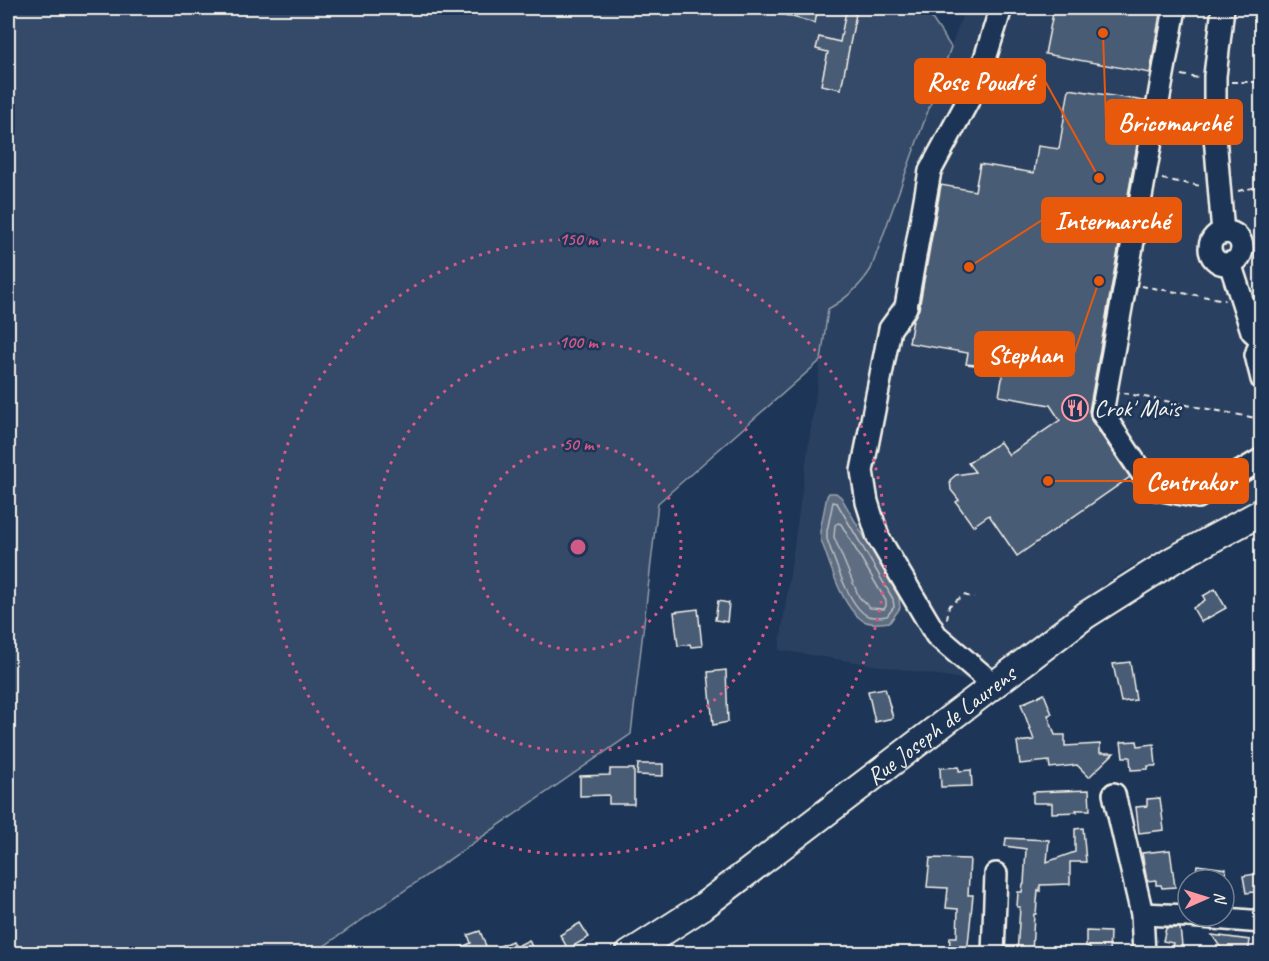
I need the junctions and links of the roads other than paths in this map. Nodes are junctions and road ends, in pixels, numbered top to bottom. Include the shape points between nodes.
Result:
1 (1000, 8) edge
2 (1175, 8) edge
3 (1223, 8) edge
4 (1223, 233) junction
5 (1245, 251) edge
6 (1261, 340) edge
7 (1262, 379) edge
8 (1262, 459) edge
9 (1262, 512) edge
10 (993, 684) junction
11 (1114, 794) dead end
12 (996, 874) dead end
13 (1142, 914) junction
14 (1176, 915) edge
15 (1236, 920) edge
16 (1262, 922) edge
17 (629, 954) edge
18 (993, 954) edge
19 (1143, 954) edge

1 - 10 street via 977,84 930,171 906,307 890,329 862,471 878,537 936,635
2 - 8 street via 1102,413 1152,488 1198,497
3 - 4 street via 1215,76 1215,136
4 - 5 street via 1233,234
4 - 5 street via 1212,242 1211,252 1216,260 1226,264
5 - 6 street via 1242,303 1252,331
6 - 7 street via 1256,356
9 - 10 main road, Rue Joseph de Laurens via 1116,594
10 - 17 main road, Rue Joseph de Laurens via 702,907
11 - 13 street
12 - 18 street
13 - 14 street
13 - 19 street
15 - 16 street

